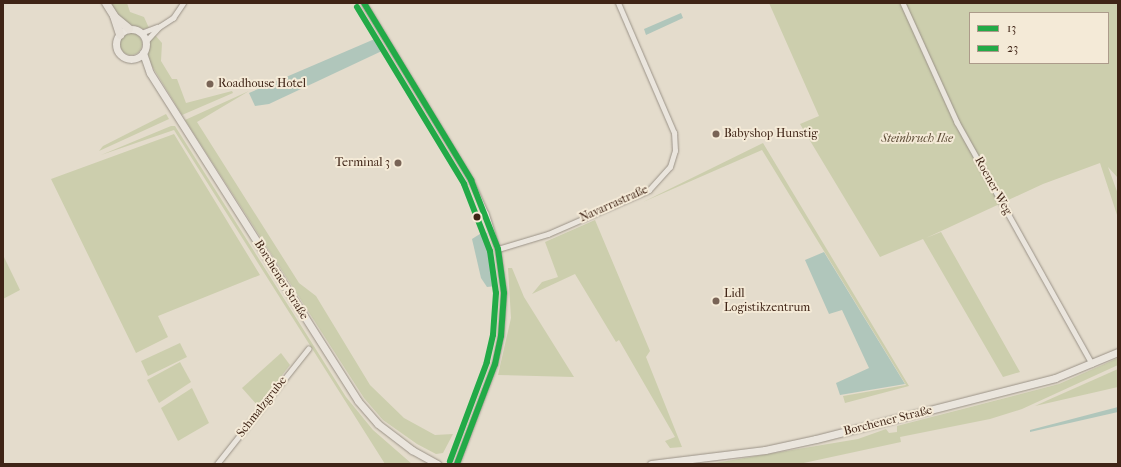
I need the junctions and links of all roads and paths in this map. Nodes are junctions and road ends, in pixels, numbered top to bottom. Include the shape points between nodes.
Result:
1 (106, 3) edge
2 (183, 3) edge
3 (364, 3) edge
4 (618, 3) edge
5 (903, 3) edge
6 (114, 16) junction
7 (159, 27) junction
8 (129, 30) junction
9 (141, 33) junction
10 (120, 35) junction
11 (146, 41) junction
12 (143, 53) junction
13 (135, 58) junction
14 (150, 73) junction
15 (498, 249) junction
16 (308, 349) dead end
17 (1118, 352) edge
18 (1092, 364) junction
19 (412, 450) junction
20 (677, 462) edge
21 (217, 464) edge
22 (426, 464) edge
23 (437, 464) edge
24 (457, 464) edge
25 (651, 464) edge

1 - 6 highway
2 - 7 street via 173,18
3 - 15 street via 471,180
4 - 15 street, Navarrastraße via 674,134 675,151 670,167 649,190 548,234
5 - 18 street, Roener Weg via 957,122
6 - 8 highway
6 - 10 highway
7 - 9 street
7 - 11 street
8 - 9 main road
8 - 10 main road
9 - 11 main road
10 - 13 main road via 117,43 119,52 126,58
11 - 12 main road
12 - 13 main road
12 - 14 main road, Borchener Straße
13 - 14 main road, Borchener Straße
14 - 19 main road, Borchener Straße via 358,401 378,424
15 - 24 street via 504,293 501,336 495,364
16 - 21 street, Schmalzgrube
17 - 18 main road, Borchener Straße
18 - 20 main road, Borchener Straße via 1055,378 816,439 765,450
19 - 22 main road
19 - 23 main road, Borchener Straße
20 - 25 main road, Borchener Straße

